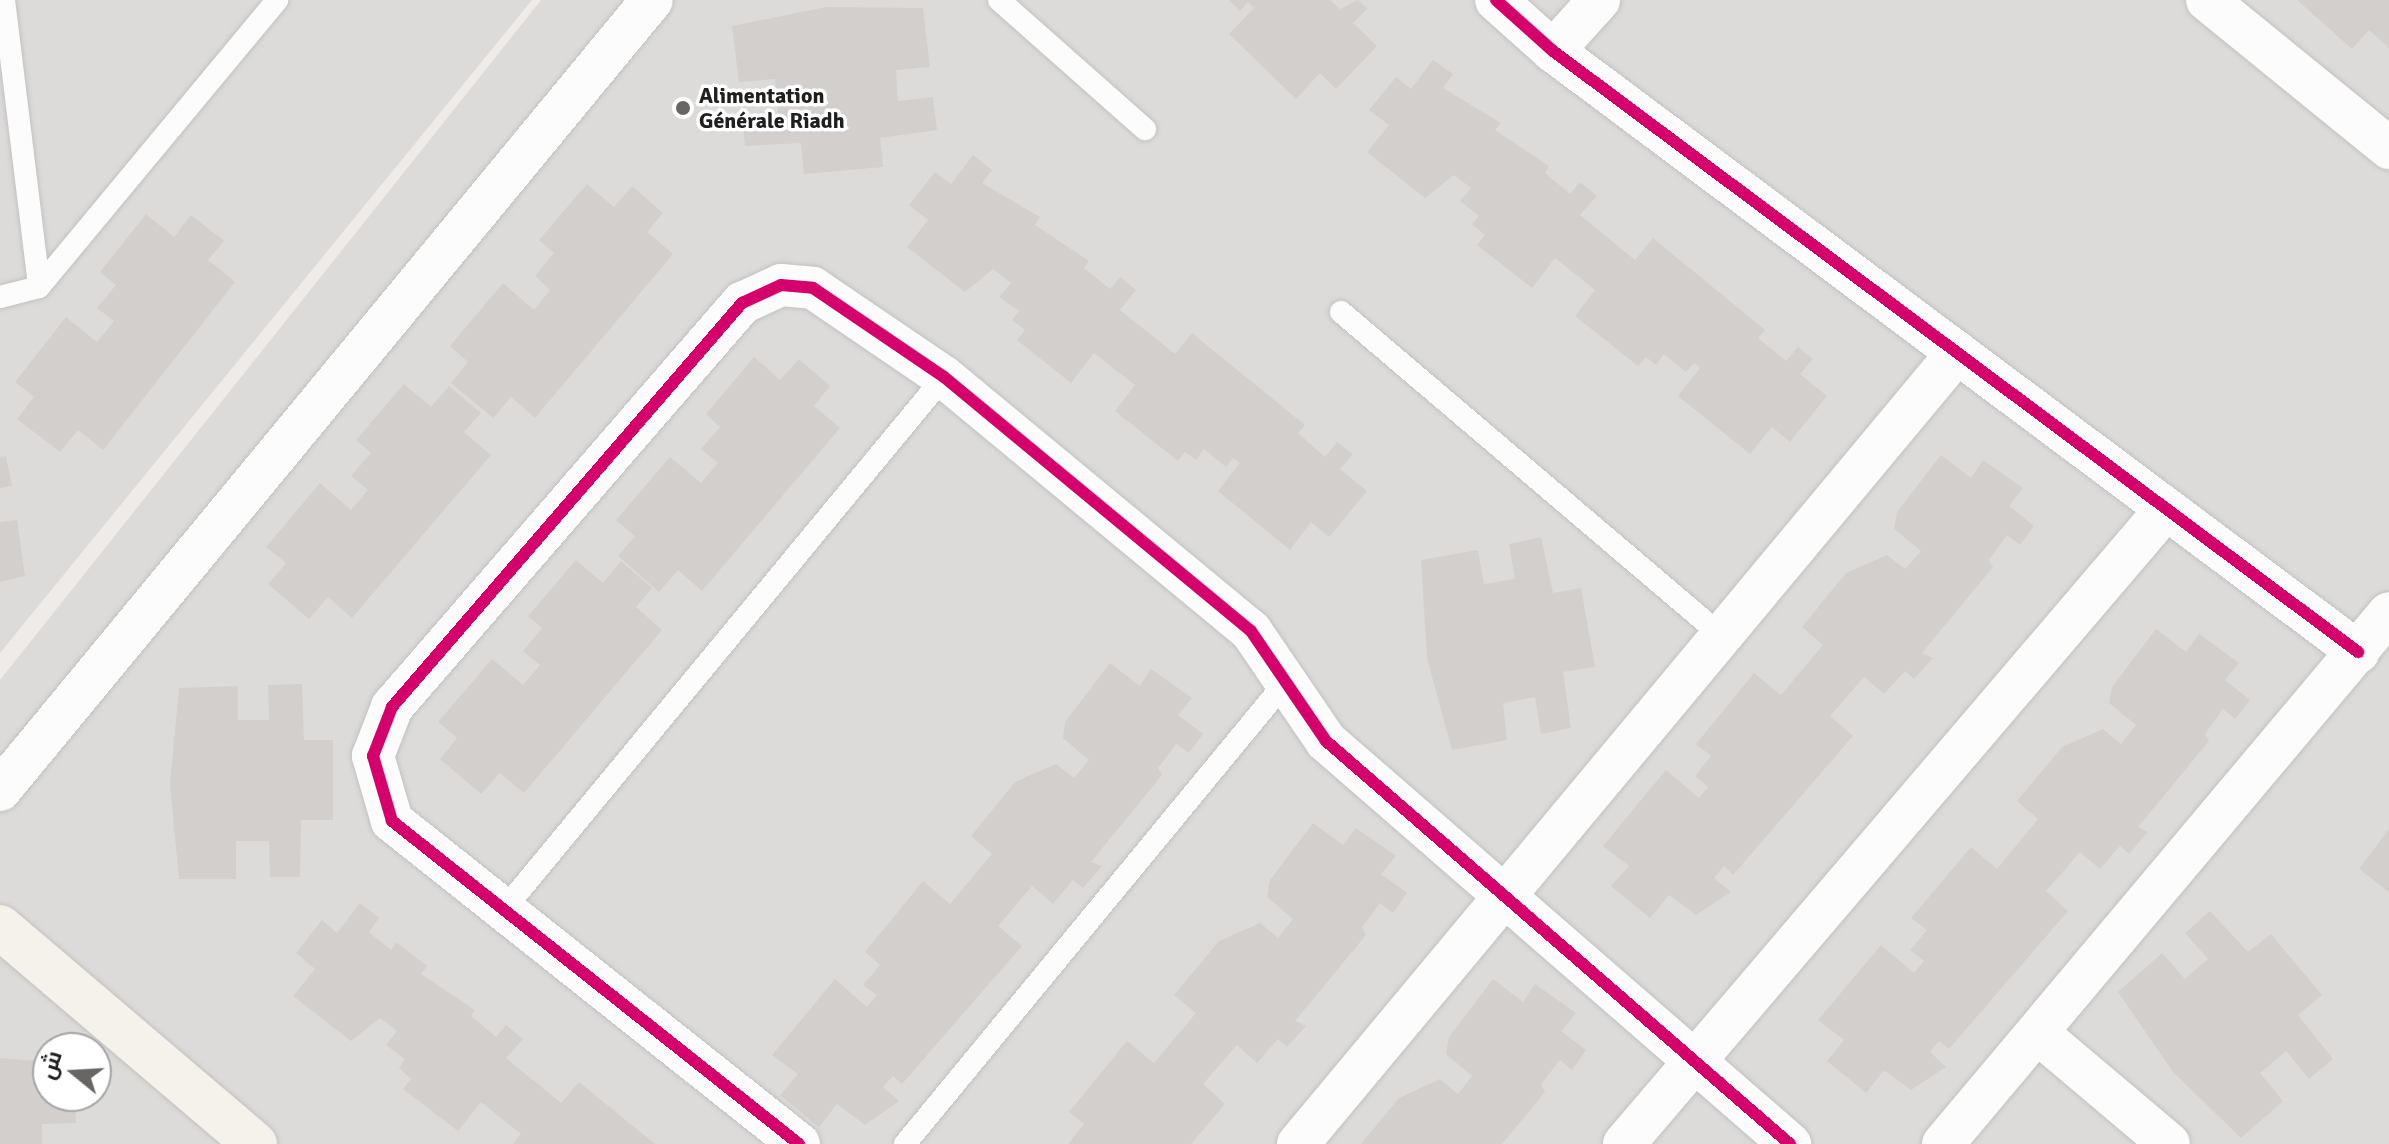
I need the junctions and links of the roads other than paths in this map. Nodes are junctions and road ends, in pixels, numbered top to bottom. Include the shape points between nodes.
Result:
1 (4, 0) edge
2 (277, 0) edge
3 (652, 0) edge
4 (999, 0) edge
5 (1496, 0) edge
6 (1599, 0) edge
7 (2207, 0) edge
8 (1553, 51) junction
9 (1145, 129) dead end
10 (2389, 148) edge
11 (39, 287) junction
12 (0, 297) edge
13 (1341, 312) dead end
14 (1957, 353) junction
15 (944, 377) junction
16 (2166, 509) junction
17 (2389, 613) edge
18 (1722, 636) junction
19 (2358, 652) junction
20 (1284, 684) junction
21 (0, 790) edge
22 (1509, 896) junction
23 (506, 907) junction
24 (0, 927) edge
25 (2039, 1034) junction
26 (1697, 1062) junction
27 (255, 1144) edge
28 (799, 1144) edge
29 (905, 1144) edge
30 (1298, 1144) edge
31 (1624, 1144) edge
32 (1790, 1144) edge
33 (1943, 1144) edge
34 (2169, 1144) edge

1 - 11 lane
2 - 11 lane
3 - 21 street
4 - 9 lane
5 - 8 street
6 - 8 street
7 - 10 street
8 - 14 street
11 - 12 lane
13 - 18 lane
14 - 16 street
14 - 18 street
15 - 20 street via 1251,631
15 - 23 lane
15 - 23 street via 813,288 781,285 742,303 392,707 373,756 392,821
16 - 19 street
16 - 26 street
17 - 19 street
18 - 22 street
19 - 25 street
20 - 22 street via 1326,741
20 - 29 lane
22 - 26 street
22 - 30 street
23 - 28 street
24 - 27 street
25 - 33 street
25 - 34 street
26 - 31 street
26 - 32 street

